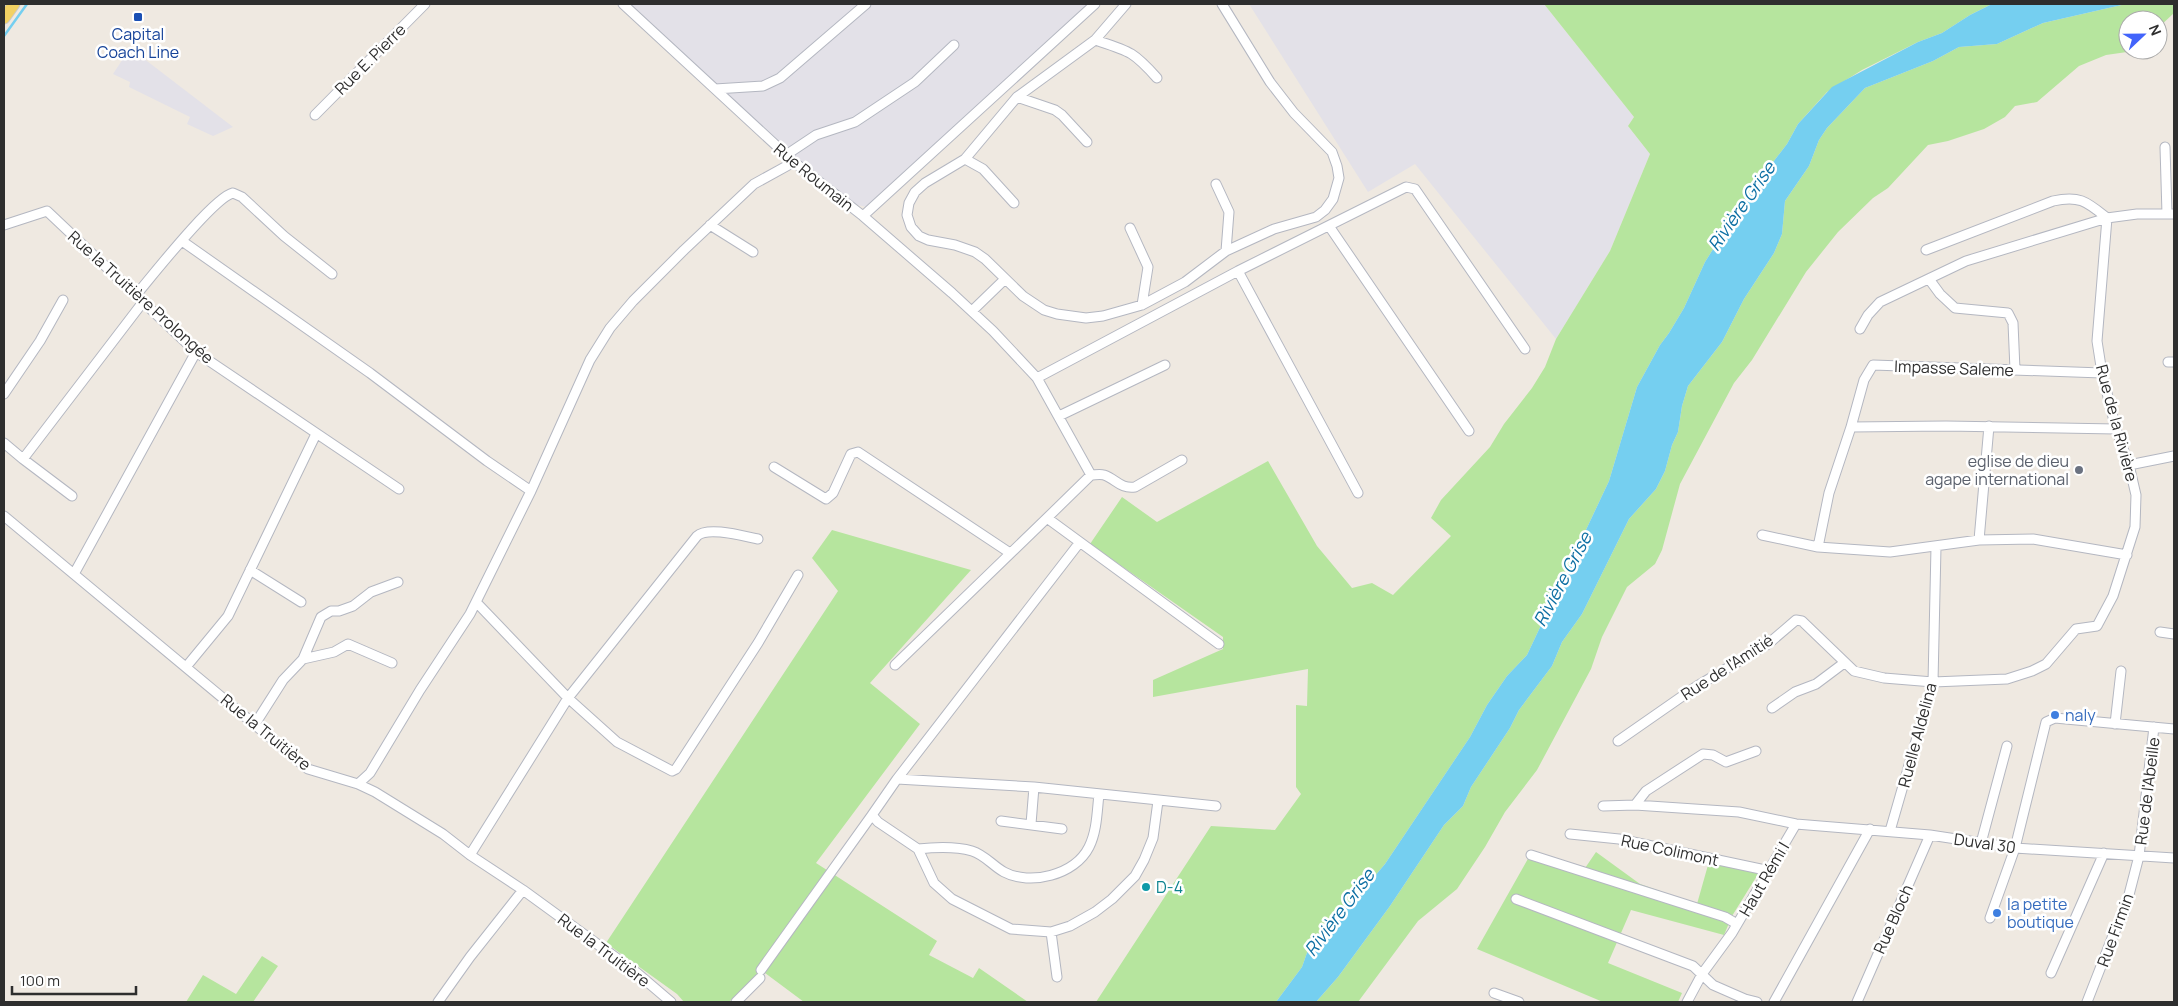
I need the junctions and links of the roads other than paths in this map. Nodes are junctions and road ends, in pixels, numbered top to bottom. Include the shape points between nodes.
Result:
1 (425, 4) edge
2 (623, 4) edge
3 (866, 4) edge
4 (1095, 4) edge
5 (1126, 4) edge
6 (1222, 4) edge
7 (1095, 40) junction
8 (954, 45) dead end
9 (1157, 78) dead end
10 (715, 89) junction
11 (1017, 97) junction
12 (315, 115) dead end
13 (1087, 142) dead end
14 (2165, 147) dead end
15 (786, 155) junction
16 (965, 159) junction
17 (794, 162) junction
18 (1216, 184) dead end
19 (1014, 203) dead end
20 (2171, 214) edge
21 (863, 216) junction
22 (2107, 218) junction
23 (4, 225) edge
24 (710, 225) junction
25 (1329, 226) junction
26 (1130, 228) dead end
27 (182, 241) junction
28 (1926, 250) dead end
29 (1226, 251) junction
30 (753, 252) dead end
31 (1238, 271) junction
32 (332, 274) dead end
33 (1929, 279) junction
34 (1004, 280) junction
35 (139, 298) junction
36 (63, 300) dead end
37 (1142, 305) junction
38 (972, 311) junction
39 (1860, 329) dead end
40 (1525, 350) dead end
41 (196, 352) junction
42 (1165, 365) dead end
43 (2015, 370) junction
44 (2102, 373) junction
45 (1037, 378) junction
46 (4, 394) edge
47 (1059, 416) junction
48 (1989, 426) junction
49 (1851, 427) junction
50 (2116, 429) junction
51 (1469, 431) dead end
52 (316, 434) junction
53 (4, 442) edge
54 (2174, 456) edge
55 (24, 459) junction
56 (1182, 460) dead end
57 (2129, 464) junction
58 (774, 467) dead end
59 (1091, 475) junction
60 (399, 489) dead end
61 (531, 491) junction
62 (1358, 493) dead end
63 (72, 496) dead end
64 (4, 516) edge
65 (1047, 518) junction
66 (1762, 535) dead end
67 (758, 539) dead end
68 (1979, 540) junction
69 (1080, 542) junction
70 (1818, 547) junction
71 (1936, 547) junction
72 (1010, 553) junction
73 (2127, 555) junction
74 (250, 570) junction
75 (74, 574) junction
76 (798, 575) dead end
77 (398, 582) dead end
78 (301, 602) dead end
79 (476, 602) junction
80 (2100, 623) joint
81 (2160, 632) dead end
82 (2174, 634) edge
83 (1219, 644) dead end
84 (303, 660) junction
85 (392, 663) dead end
86 (1844, 663) junction
87 (895, 665) dead end
88 (186, 667) junction
89 (2120, 671) dead end
90 (1932, 682) junction
91 (568, 698) junction
92 (1772, 708) dead end
93 (254, 724) junction
94 (2115, 724) junction
95 (2154, 727) junction
96 (2174, 729) edge
97 (1618, 742) dead end
98 (2007, 746) dead end
99 (1756, 751) dead end
100 (896, 779) junction
101 (358, 784) junction
102 (1034, 788) junction
103 (1099, 794) junction
104 (1158, 801) junction
105 (1635, 805) junction
106 (1216, 806) dead end
107 (1603, 806) dead end
108 (872, 815) junction
109 (1001, 821) dead end
110 (1031, 824) junction
111 (1796, 824) junction
112 (1062, 828) dead end
113 (1870, 829) junction
114 (1890, 831) junction
115 (1570, 834) dead end
116 (1930, 835) junction
117 (1980, 842) junction
118 (2015, 848) junction
119 (918, 849) junction
120 (2104, 853) junction
121 (470, 855) junction
122 (1532, 855) dead end
123 (2139, 856) junction
124 (2174, 858) edge
125 (1770, 871) junction
126 (523, 890) junction
127 (1516, 899) dead end
128 (1990, 918) dead end
129 (1737, 924) junction
130 (1051, 932) junction
131 (1702, 974) junction
132 (2051, 974) dead end
133 (1057, 977) dead end
134 (1494, 993) dead end
135 (438, 1002) edge
136 (671, 1002) edge
137 (736, 1002) edge
138 (1518, 1002) edge
139 (1687, 1002) edge
140 (1757, 1002) edge
141 (1774, 1002) edge
142 (1857, 1002) edge
143 (2087, 1002) edge

1 - 12 street, Rue E. Pierre
2 - 10 street, Rue Roumain
3 - 10 street via 770,84
4 - 21 street, Rue Roumain
5 - 7 street
6 - 29 street via 1270,82 1294,113 1332,152 1338,178 1333,199 1316,217 1274,230
7 - 9 street via 1128,50
7 - 11 street
8 - 15 street via 915,82 855,122 816,135
10 - 15 street, Rue Roumain
11 - 13 street via 1055,110
11 - 16 street
14 - 20 street
15 - 17 street, Rue Roumain
16 - 19 street via 983,169
16 - 34 street via 915,192 907,215 919,236 975,252
17 - 21 street, Rue Roumain
17 - 24 street via 754,184
18 - 29 street via 1229,212
20 - 22 street
21 - 38 street
22 - 28 street via 2083,200 2065,198
22 - 33 street via 1966,261
22 - 44 street, Rue de la Rivière via 2097,341
23 - 35 street, Rue la Truitière Prolongée via 47,211
24 - 30 street
24 - 61 street via 610,328 590,360
25 - 31 street
25 - 40 street via 1406,188 1415,190
25 - 51 street
26 - 37 street via 1148,267
27 - 32 street via 224,197 238,194
27 - 35 street
27 - 61 street
29 - 37 street via 1185,282
31 - 45 street
31 - 62 street
33 - 39 street via 1880,302
33 - 43 street via 1955,308 2008,313 2014,323
34 - 37 street via 1044,310 1073,317 1103,316
34 - 38 street
35 - 41 street, Rue la Truitière Prolongée
35 - 55 street
36 - 46 street
38 - 45 street
41 - 52 street, Rue la Truitière Prolongée
41 - 75 street
42 - 47 street
43 - 44 street, Impasse Saleme
43 - 49 street, Impasse Saleme via 1873,365 1864,380
44 - 50 street, Rue de la Rivière
45 - 47 street
47 - 59 street
48 - 49 street
48 - 50 street
48 - 68 street
49 - 70 street via 1829,493
50 - 57 street, Rue de la Rivière
52 - 60 street, Rue la Truitière Prolongée
52 - 74 street
53 - 55 street
54 - 57 street
55 - 63 street
56 - 59 street via 1135,488 1118,485 1105,476
57 - 73 street, Rue de la Rivière via 2136,495 2136,527
58 - 72 street via 826,499 833,493 851,454 858,452
59 - 65 street
61 - 79 street
64 - 75 street, Rue la Truitière
65 - 69 street
65 - 72 street
66 - 70 street
67 - 91 street via 701,532
68 - 71 street
68 - 73 street via 2033,539
69 - 83 street
69 - 100 street
70 - 71 street via 1890,552
71 - 90 street, Ruelle Aldelina
72 - 87 street
73 - 80 street, Rue de la Rivière
74 - 78 street
74 - 88 street via 228,616
75 - 88 street, Rue la Truitière
76 - 91 street via 676,769 669,770 617,742
77 - 84 street via 372,592 353,606 339,611 330,610 322,618
79 - 91 street
79 - 101 street via 370,773
80 - 90 street, Rue de l'Amitié via 2094,628 2076,628 2046,664 2032,671 2007,679
81 - 82 street
84 - 85 street via 334,652 348,644
84 - 93 street via 283,680
86 - 90 street, Rue de l'Amitié via 1858,673
86 - 92 street via 1816,684 1795,692
86 - 97 street, Rue de l'Amitié via 1802,621 1796,620 1768,644 1696,686
88 - 93 street, Rue la Truitière
89 - 94 street
90 - 114 street, Ruelle Aldelina
91 - 121 street
93 - 101 street, Rue la Truitière via 308,768
94 - 95 street
94 - 118 street via 2055,718 2046,722
95 - 96 street
95 - 123 street, Rue de l'Abeille
98 - 117 street
99 - 105 street via 1726,762 1703,754 1646,791
100 - 102 street
100 - 108 street
101 - 121 street, Rue la Truitière via 444,834
102 - 103 street
102 - 110 street
103 - 104 street
103 - 119 street via 1095,832 1088,849 1075,863 1044,878 1028,879 1004,873 972,851 940,847
104 - 106 street
104 - 130 street via 1153,838 1135,876 1095,912
105 - 107 street, Duval 30
105 - 111 street, Duval 30 via 1739,812
108 - 119 street
108 - 137 street via 760,974
109 - 110 street
110 - 112 street
111 - 113 street, Duval 30
111 - 125 street, Haut Rémi I
113 - 114 street, Duval 30
113 - 141 street
114 - 116 street, Duval 30
115 - 125 street, Rue Colimont via 1619,839
116 - 117 street, Duval 30
116 - 142 street, Rue Bloch
117 - 118 street, Duval 30
118 - 120 street, Duval 30
118 - 128 street
119 - 130 street via 934,883 952,900 1011,929
120 - 123 street, Duval 30
120 - 132 street
121 - 126 street, Rue la Truitière
122 - 129 street
123 - 124 street, Duval 30
123 - 143 street, Rue Firmin via 2124,914
125 - 129 street, Haut Rémi I
126 - 135 street
126 - 136 street, Rue la Truitière via 637,973
127 - 131 street via 1693,966
129 - 131 street, Haut Rémi I
130 - 133 street
131 - 139 street, Haut Rémi I
131 - 140 street via 1713,986
134 - 138 street

